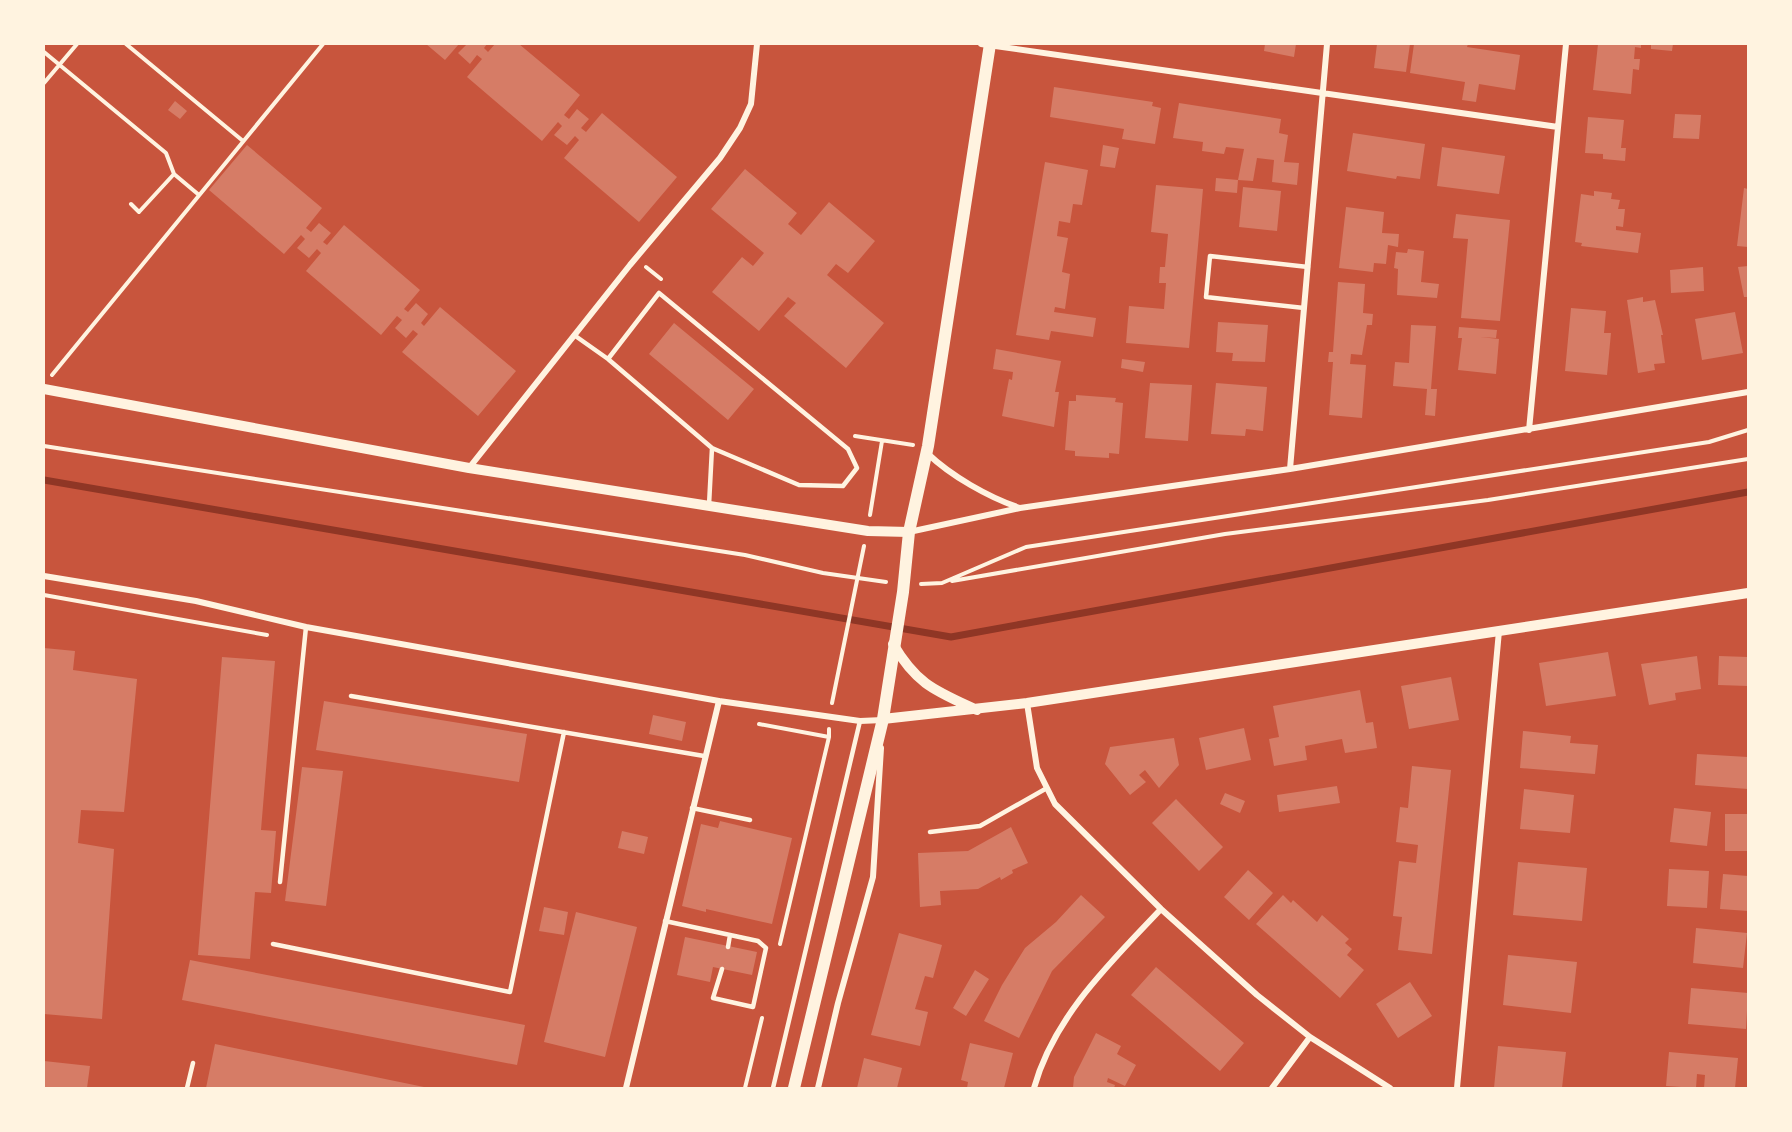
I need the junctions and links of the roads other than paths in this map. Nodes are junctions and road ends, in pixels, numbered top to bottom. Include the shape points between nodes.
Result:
1 (757, 44) edge
2 (987, 44) edge
3 (1327, 44) edge
4 (1566, 44) edge
5 (1323, 91) junction
6 (1558, 127) junction
7 (1308, 267) junction
8 (1304, 308) junction
9 (574, 335) junction
10 (608, 359) junction
11 (44, 389) edge
12 (1749, 393) edge
13 (1529, 430) junction
14 (712, 448) junction
15 (927, 453) junction
16 (469, 468) junction
17 (1290, 469) junction
18 (709, 504) junction
19 (1020, 508) junction
20 (909, 532) junction
21 (44, 576) edge
22 (1749, 593) edge
23 (306, 627) junction
24 (1499, 631) junction
25 (893, 644) junction
26 (351, 696) dead end
27 (719, 701) junction
28 (1027, 703) junction
29 (978, 710) junction
30 (883, 720) junction
31 (861, 721) junction
32 (564, 732) junction
33 (704, 756) junction
34 (1047, 788) junction
35 (692, 808) junction
36 (750, 820) dead end
37 (930, 832) dead end
38 (280, 882) dead end
39 (1161, 909) junction
40 (665, 921) junction
41 (730, 935) junction
42 (273, 944) dead end
43 (728, 946) dead end
44 (722, 969) dead end
45 (1310, 1037) junction
46 (193, 1063) dead end
47 (187, 1089) edge
48 (626, 1089) edge
49 (774, 1089) edge
50 (794, 1089) edge
51 (819, 1089) edge
52 (1034, 1089) edge
53 (1272, 1089) edge
54 (1390, 1089) edge
55 (1457, 1089) edge

1 - 9 street via 751,104 740,128 720,158
2 - 5 street
2 - 15 main road
3 - 5 street
4 - 6 street
5 - 6 street
5 - 7 street
6 - 13 street
7 - 8 street
7 - 8 lane via 1210,256 1206,297
8 - 17 street
9 - 10 lane
9 - 16 street
10 - 14 lane
10 - 14 lane via 659,293 848,449 857,468 843,486 799,485
11 - 16 street
12 - 13 street
13 - 17 street
14 - 18 lane
15 - 19 street via 990,498
15 - 20 main road
16 - 18 street
17 - 19 street
18 - 20 street via 868,531
19 - 20 street
20 - 25 main road
21 - 23 street via 196,601
22 - 24 street
23 - 27 street
23 - 38 lane
24 - 28 street
24 - 55 street
25 - 29 street via 918,679
25 - 30 main road
26 - 32 lane
27 - 31 street
27 - 33 street
28 - 29 street
28 - 34 street via 1037,768
29 - 30 street
30 - 31 street
30 - 50 main road
30 - 51 street via 873,877
31 - 49 lane
32 - 33 lane
32 - 42 lane via 510,992
33 - 35 street
34 - 37 lane via 980,826
34 - 39 street via 1055,804
35 - 36 lane
35 - 40 street
39 - 45 street
39 - 52 street via 1073,1009
40 - 41 lane
40 - 48 street
41 - 43 lane
41 - 44 lane via 758,941 766,948 753,1007 713,998
45 - 53 street
45 - 54 street
46 - 47 lane

